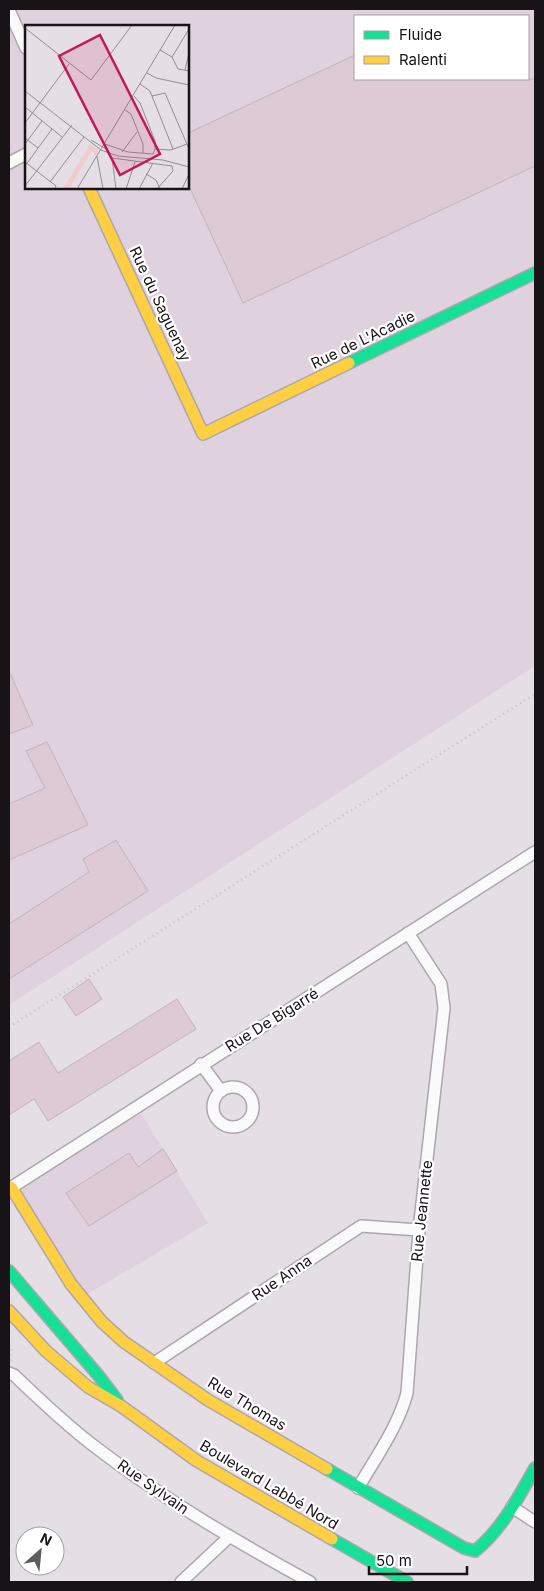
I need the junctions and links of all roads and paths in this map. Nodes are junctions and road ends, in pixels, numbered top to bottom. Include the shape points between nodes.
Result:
1 (9, 10) edge
2 (25, 46) edge
3 (25, 155) edge
4 (9, 163) edge
5 (89, 189) edge
6 (535, 273) edge
7 (204, 434) joint
8 (535, 694) edge
9 (535, 852) edge
10 (408, 932) junction
11 (9, 1026) edge
12 (201, 1064) junction
13 (221, 1091) dead end
14 (10, 1188) edge
15 (419, 1230) junction
16 (9, 1271) edge
17 (9, 1311) edge
18 (9, 1345) edge
19 (154, 1363) junction
20 (9, 1365) edge
21 (9, 1373) edge
22 (121, 1406) junction
23 (535, 1468) edge
24 (358, 1488) junction
25 (512, 1507) junction
26 (535, 1522) edge
27 (228, 1537) junction
28 (181, 1582) edge
29 (310, 1582) edge
30 (407, 1582) edge

1 - 2 street
3 - 4 street
5 - 7 street, Rue du Saguenay
6 - 7 street, Rue de L'Acadie
8 - 11 path
9 - 10 street, Rue De Bigarré
10 - 12 street, Rue De Bigarré
10 - 15 street, Rue Jeannette via 440,984 444,1008
12 - 13 street
12 - 14 street, Rue De Bigarré
14 - 19 street, Rue Thomas via 71,1284 102,1322
15 - 19 street, Rue Anna via 361,1226
15 - 24 street, Rue Jeannette via 407,1393 395,1425
16 - 22 street, Boulevard Labbé Nord
17 - 22 street, Boulevard Labbé Nord via 46,1351 88,1386
18 - 20 path via 12,1356
19 - 24 street, Rue Thomas via 208,1400
21 - 27 street, Rue Sylvain via 92,1445
22 - 30 street, Boulevard Labbé Nord via 197,1461
23 - 25 street
24 - 25 street, Rue Thomas via 464,1548 475,1551
25 - 26 street
27 - 28 street
27 - 29 street, Rue Sylvain

